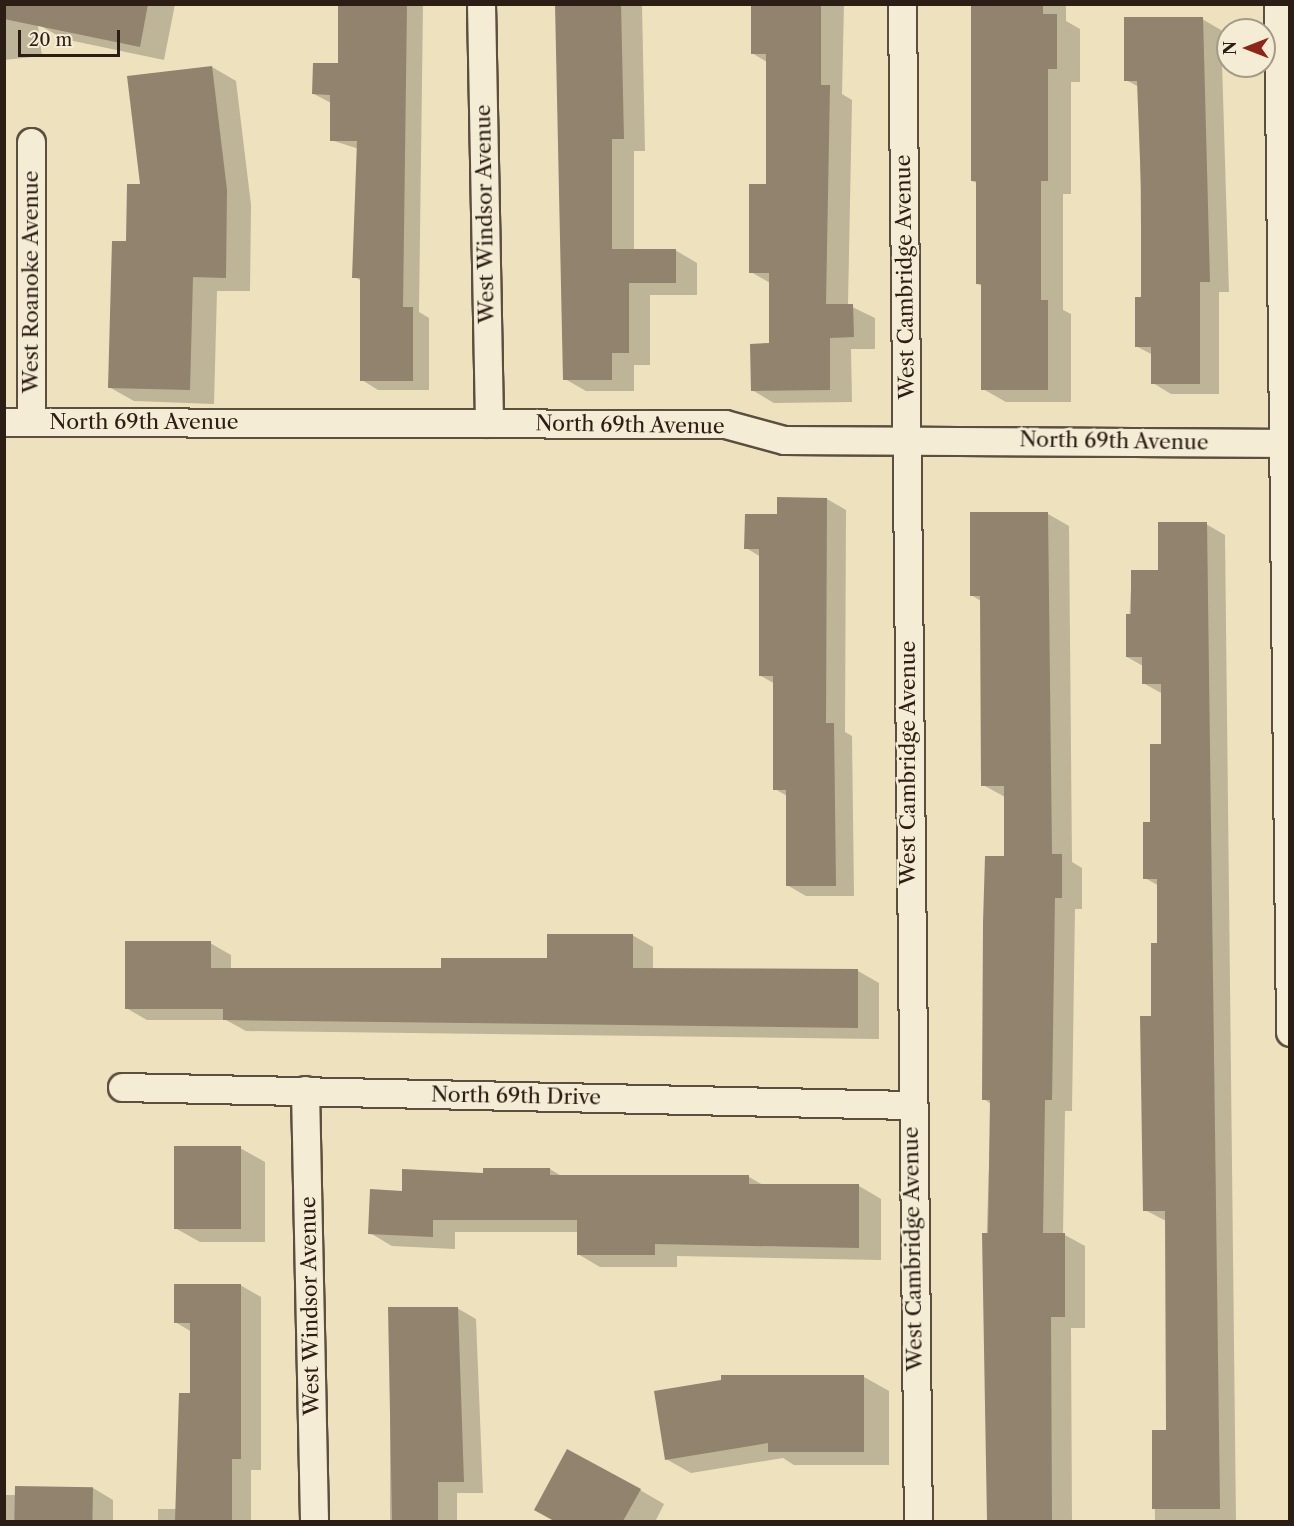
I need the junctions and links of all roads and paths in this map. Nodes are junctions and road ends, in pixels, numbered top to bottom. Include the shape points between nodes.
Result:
1 (482, 4) edge
2 (902, 4) edge
3 (1278, 4) edge
4 (31, 142) dead end
5 (18, 422) edge
6 (489, 423) junction
7 (906, 439) junction
8 (1287, 443) edge
9 (1290, 1032) edge
10 (122, 1087) dead end
11 (305, 1090) junction
12 (910, 1105) junction
13 (314, 1521) edge
14 (918, 1521) edge

1 - 6 street, West Windsor Avenue
2 - 7 street, West Cambridge Avenue
3 - 8 street
4 - 5 street, West Roanoke Avenue
5 - 6 street, North 69th Avenue
6 - 7 street, North 69th Avenue via 725,424 784,440
7 - 8 street, North 69th Avenue
7 - 12 street, West Cambridge Avenue
8 - 9 street
10 - 11 street, North 69th Drive
11 - 12 street, North 69th Drive
11 - 13 street, West Windsor Avenue
12 - 14 street, West Cambridge Avenue

